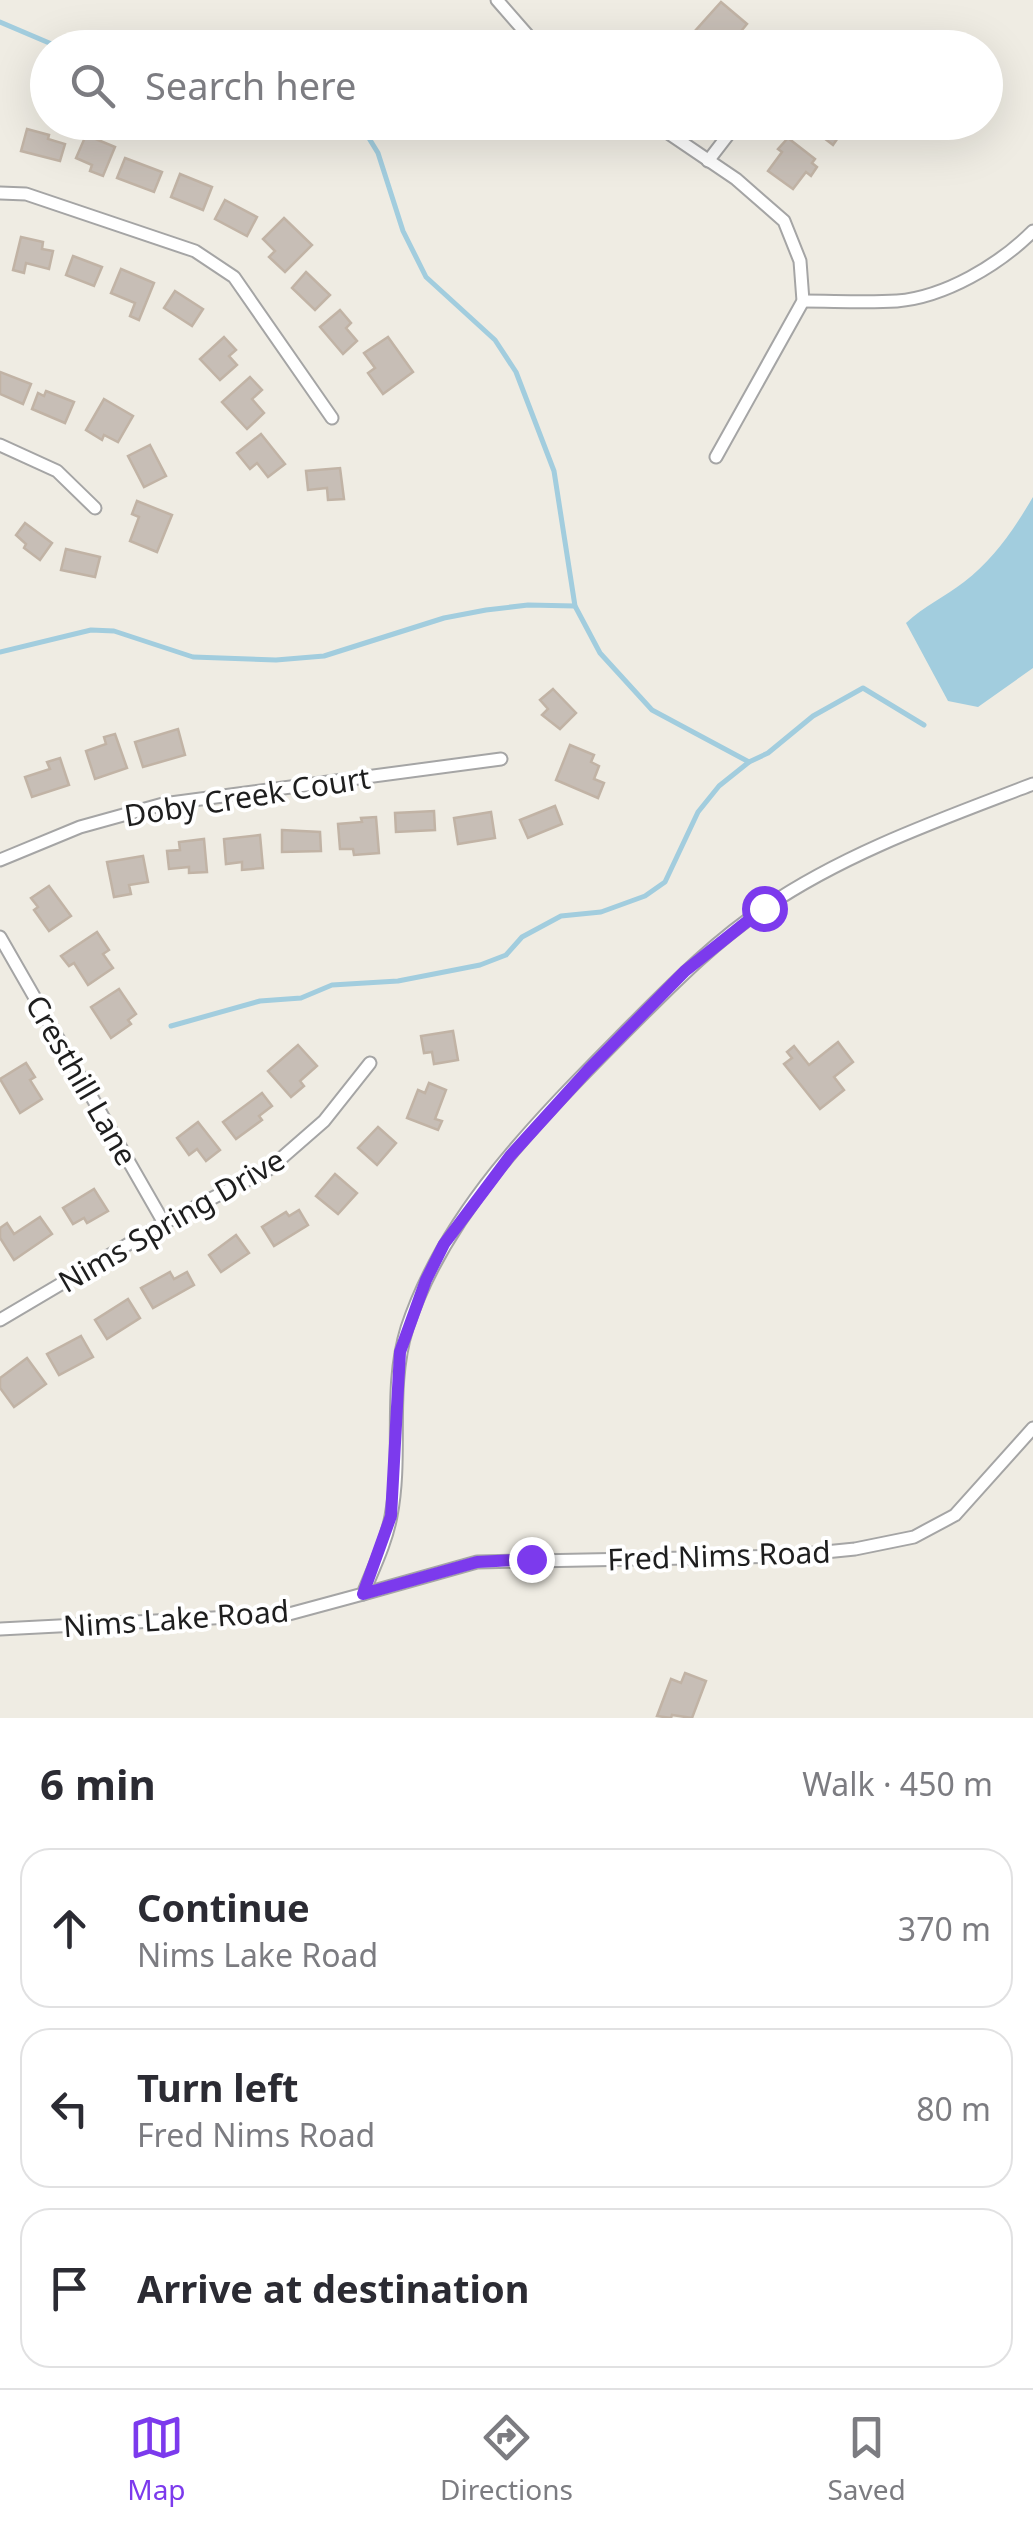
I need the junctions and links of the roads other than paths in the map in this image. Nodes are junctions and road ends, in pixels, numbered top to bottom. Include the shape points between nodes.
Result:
1 (497, 0) edge
2 (523, 30) edge
3 (678, 140) edge
4 (724, 140) edge
5 (708, 161) junction
6 (0, 192) edge
7 (1033, 231) edge
8 (803, 301) junction
9 (332, 418) dead end
10 (0, 445) edge
11 (716, 457) dead end
12 (96, 508) dead end
13 (501, 759) dead end
14 (1033, 784) edge
15 (0, 860) edge
16 (0, 937) edge
17 (370, 1063) dead end
18 (164, 1224) junction
19 (0, 1320) edge
20 (1033, 1428) edge
21 (363, 1594) junction
22 (0, 1629) edge

1 - 2 street
3 - 5 street
4 - 5 street
5 - 8 street via 784,221 800,260
6 - 9 street via 26,194 195,251 234,277
7 - 8 street via 966,280 917,296
8 - 11 street
10 - 12 street via 57,471
13 - 15 street, Doby Creek Court via 163,804 80,827
14 - 21 street via 828,870 764,908 685,971 510,1156 444,1244 408,1325 397,1384 391,1516
16 - 18 street, Cresthill Lane
17 - 18 street, Nims Spring Drive via 324,1121 269,1169
18 - 19 street, Nims Spring Drive
20 - 21 street, Fred Nims Road via 955,1515 914,1537 785,1556 477,1562
21 - 22 street, Nims Lake Road via 289,1614

